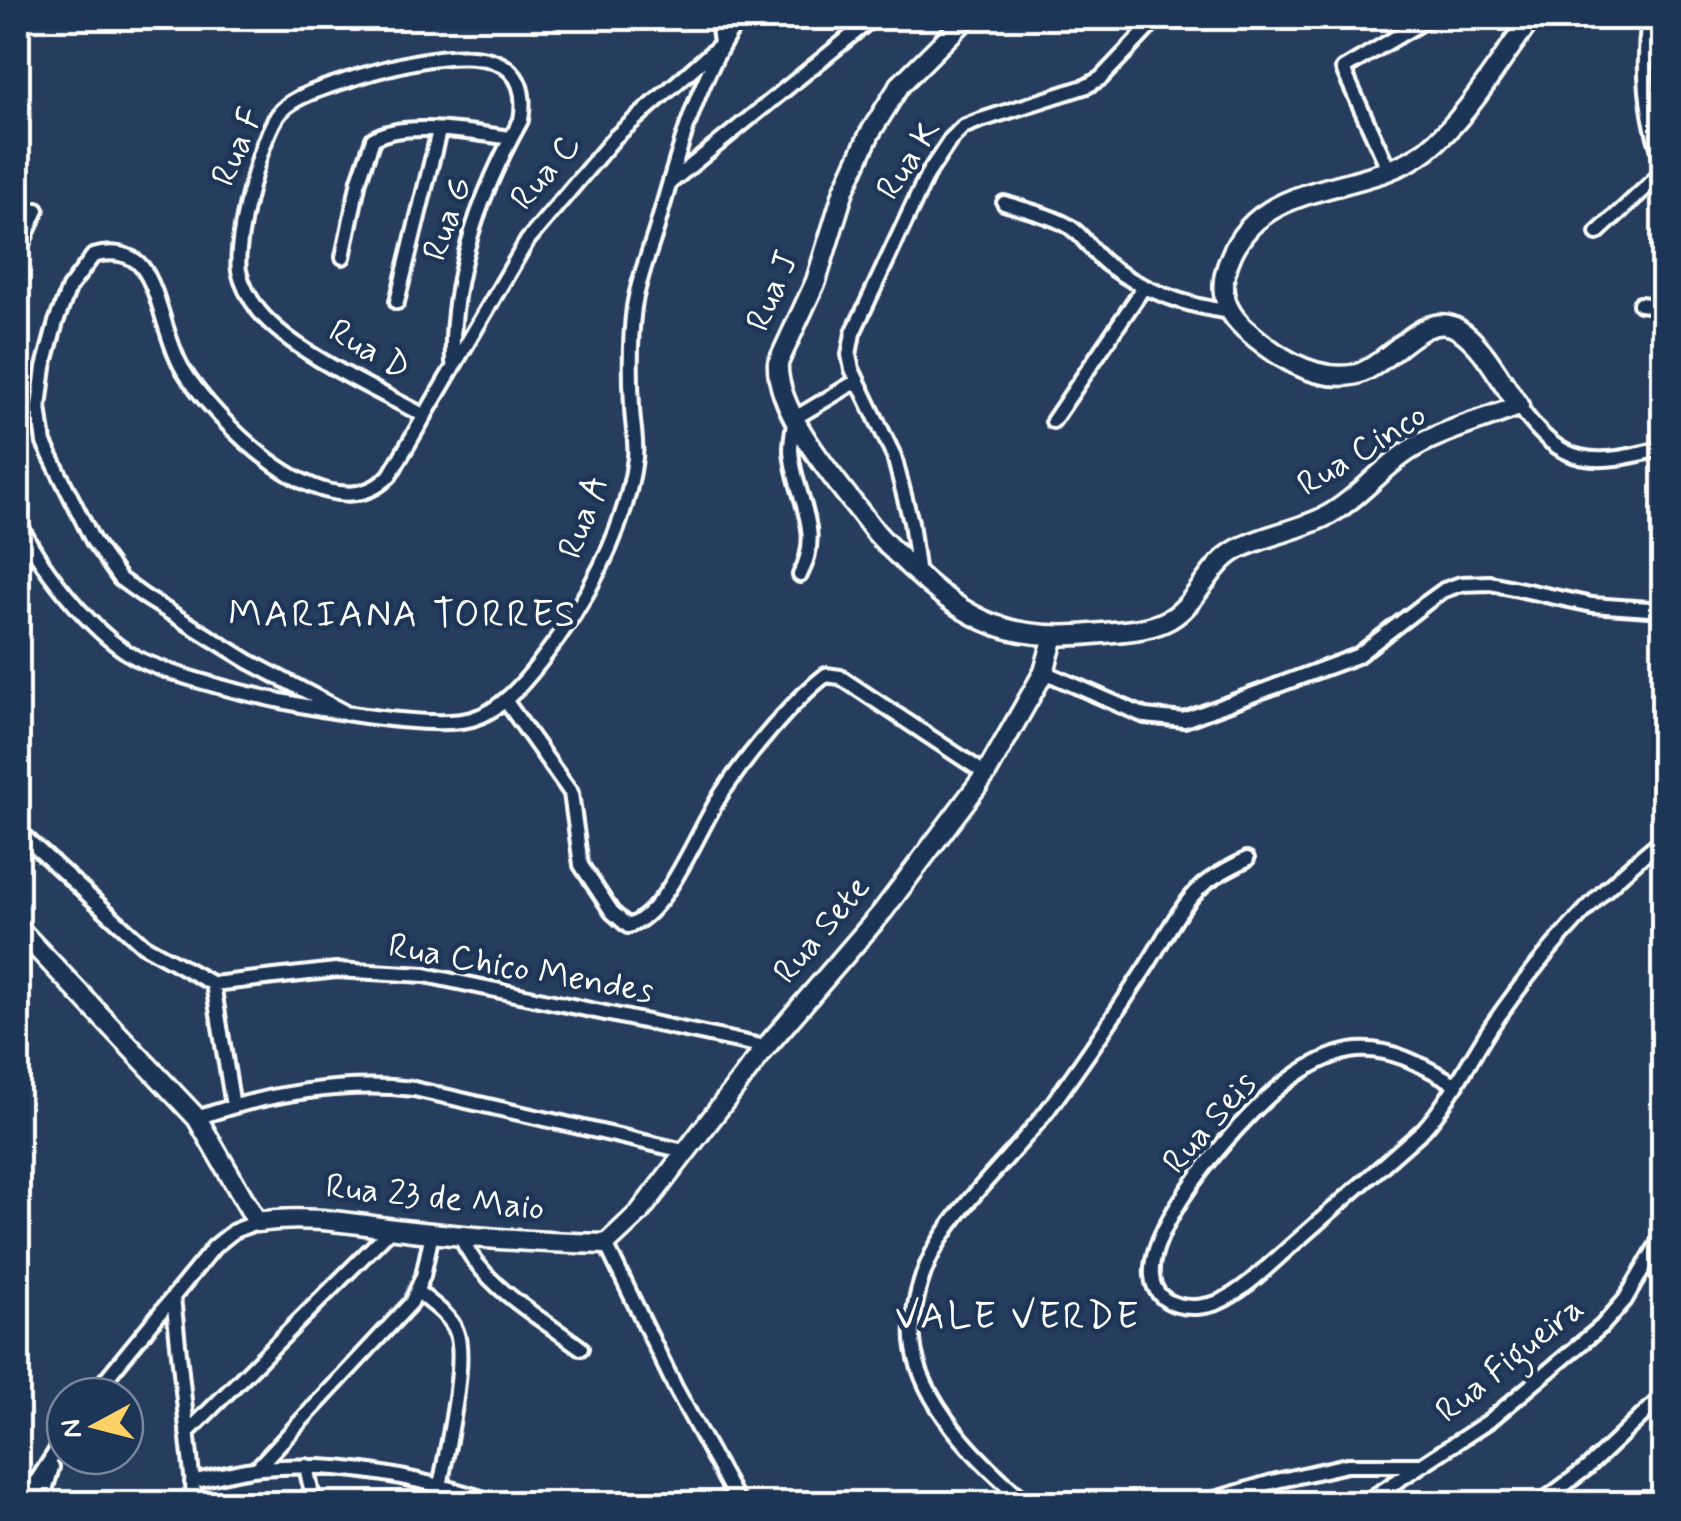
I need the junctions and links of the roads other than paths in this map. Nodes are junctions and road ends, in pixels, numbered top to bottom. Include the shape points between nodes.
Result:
1 (718, 18) edge
2 (740, 18) edge
3 (873, 18) edge
4 (967, 18) edge
5 (1158, 18) edge
6 (1429, 18) edge
7 (1531, 18) edge
8 (1650, 18) edge
9 (720, 44) junction
10 (523, 95) joint
11 (440, 131) junction
12 (510, 138) junction
13 (1664, 168) edge
14 (1389, 170) junction
15 (670, 184) junction
16 (1004, 203) dead end
17 (37, 210) dead end
18 (1597, 233) dead end
19 (18, 253) edge
20 (343, 257) dead end
21 (1144, 286) junction
22 (247, 292) joint
23 (397, 302) dead end
24 (1640, 304) dead end
25 (1664, 307) edge
26 (1231, 312) junction
27 (454, 368) junction
28 (857, 381) junction
29 (1518, 406) junction
30 (425, 416) junction
31 (794, 418) junction
32 (1053, 421) dead end
33 (1664, 448) edge
34 (18, 519) edge
35 (800, 575) dead end
36 (918, 575) junction
37 (1664, 610) edge
38 (974, 619) joint
39 (1054, 636) junction
40 (1044, 672) junction
41 (505, 700) junction
42 (343, 711) junction
43 (986, 774) junction
44 (18, 831) edge
45 (1664, 838) edge
46 (1247, 859) dead end
47 (18, 928) edge
48 (212, 984) junction
49 (766, 1047) junction
50 (1457, 1086) junction
51 (233, 1106) junction
52 (197, 1118) junction
53 (684, 1150) junction
54 (257, 1222) junction
55 (392, 1228) junction
56 (432, 1233) junction
57 (1664, 1233) edge
58 (460, 1236) junction
59 (606, 1244) junction
60 (418, 1292) junction
61 (173, 1296) junction
62 (581, 1348) dead end
63 (108, 1376) edge
64 (1664, 1395) edge
65 (188, 1433) junction
66 (1422, 1465) junction
67 (306, 1466) junction
68 (45, 1468) edge
69 (258, 1468) junction
70 (49, 1476) edge
71 (192, 1482) junction
72 (440, 1486) junction
73 (476, 1500) edge
74 (22, 1504) edge
75 (41, 1504) edge
76 (195, 1504) edge
77 (314, 1504) edge
78 (500, 1504) edge
79 (740, 1504) edge
80 (1029, 1504) edge
81 (1198, 1504) edge
82 (1362, 1504) edge
83 (1539, 1504) edge

1 - 9 street
2 - 9 street, Rua A
3 - 15 street
4 - 31 street, Rua J via 900,85 844,190 816,282 778,363
5 - 28 street, Rua K via 1101,78 963,127 951,139 927,175 853,333 849,356
6 - 14 street via 1342,69
7 - 14 street via 1429,148
8 - 13 street via 1649,117
9 - 15 street, Rua A
9 - 27 street, Rua C via 615,137 570,188 528,241
10 - 12 street, Rua G via 521,120
10 - 22 street, Rua F via 503,65 454,56 387,68 290,105 272,125 244,212 238,268
11 - 12 street
11 - 20 street via 372,139
11 - 23 street
12 - 27 street, Rua G via 462,258 452,320
13 - 18 street
14 - 26 street via 1299,196 1259,217 1228,263 1224,299
15 - 41 street, Rua A via 634,305 636,455 618,526 582,601
16 - 21 street via 1064,223 1105,264
17 - 19 street
21 - 26 street
21 - 32 street
22 - 30 street, Rua D via 289,338
24 - 25 street
26 - 29 street via 1299,367 1332,376 1356,375 1428,327 1446,324 1472,342
27 - 30 street, Rua D
28 - 31 street
28 - 36 street, Rua K via 894,456
29 - 33 street via 1546,438 1580,459
29 - 39 street, Rua Cinco via 1420,444 1326,516 1234,551 1171,619
30 - 42 street via 379,487 322,489 236,435 202,396 167,336 142,266 114,252 93,256 68,288 56,322 39,407 44,443 93,541 120,579 248,661
31 - 35 street via 791,450 812,539
31 - 36 street, Rua J via 876,534
34 - 42 street, Rua A via 65,593 132,656 232,691
36 - 38 street, Rua J
37 - 40 street via 1592,605 1490,582 1462,584 1435,596 1357,656 1184,720 1145,716
38 - 39 street, Rua Cinco
39 - 40 street, Rua Sete
40 - 43 street, Rua Sete
41 - 42 street, Rua A via 478,717 446,723
41 - 43 street via 571,793 581,865 628,926 678,874 722,792 754,751 826,676 840,677
43 - 49 street, Rua Sete via 883,911
44 - 48 street via 143,945
45 - 50 street, Rua Seis via 1542,961
46 - 80 street via 1192,898 1102,1036 954,1221 923,1278 914,1340 933,1396 970,1451
47 - 52 street
48 - 49 street, Rua Chico Mendes via 336,970 424,975
48 - 51 street
49 - 53 street, Rua Sete
50 - 50 street, Rua Seis via 1405,1058 1354,1050 1286,1082 1187,1192 1155,1251 1156,1290 1186,1308 1222,1301 1423,1130
51 - 52 street
51 - 53 street via 378,1085
52 - 54 street
53 - 59 street, Rua Sete via 639,1213
54 - 55 street, Rua 23 de Maio via 332,1218
54 - 61 street via 214,1247
55 - 56 street, Rua 23 de Maio
55 - 65 street
56 - 58 street, Rua 23 de Maio
56 - 60 street
57 - 66 street, Rua Figueira via 1602,1326 1489,1421
58 - 59 street, Rua 23 de Maio
58 - 62 street via 484,1274
59 - 79 street
60 - 69 street
60 - 72 street via 444,1314 460,1345
61 - 63 street
61 - 65 street
64 - 83 street via 1588,1468
65 - 71 street
66 - 81 street via 1347,1465
66 - 82 street, Rua Figueira
67 - 69 street
67 - 72 street via 362,1469
67 - 77 street
68 - 74 street
69 - 71 street
70 - 75 street
71 - 76 street
72 - 73 street
73 - 78 street

